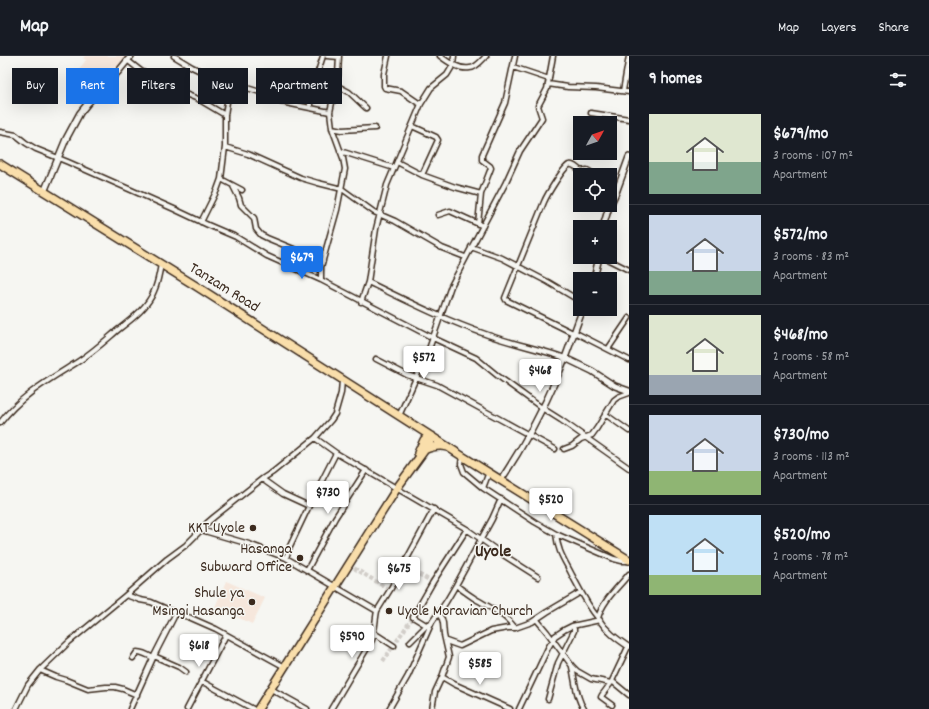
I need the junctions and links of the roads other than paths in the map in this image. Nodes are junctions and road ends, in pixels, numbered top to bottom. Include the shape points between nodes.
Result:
1 (174, 56) edge
2 (323, 56) edge
3 (327, 56) edge
4 (388, 56) edge
5 (440, 56) edge
6 (454, 56) edge
7 (486, 56) edge
8 (515, 56) edge
9 (553, 56) edge
10 (629, 56) edge
11 (339, 57) edge
12 (129, 58) edge
13 (453, 65) junction
14 (513, 67) junction
15 (339, 68) edge
16 (198, 70) edge
17 (548, 82) junction
18 (248, 88) edge
19 (342, 88) edge
20 (623, 91) junction
21 (629, 92) edge
22 (227, 104) edge
23 (332, 104) edge
24 (421, 104) junction
25 (310, 108) junction
26 (366, 108) dead end
27 (330, 112) junction
28 (591, 113) dead end
29 (225, 115) junction
30 (629, 118) edge
31 (412, 126) junction
32 (332, 128) junction
33 (374, 128) dead end
34 (0, 132) edge
35 (225, 147) junction
36 (340, 150) junction
37 (629, 157) edge
38 (59, 158) junction
39 (397, 162) junction
40 (0, 164) edge
41 (394, 168) junction
42 (577, 168) edge
43 (422, 175) junction
44 (221, 179) junction
45 (233, 186) junction
46 (342, 189) junction
47 (242, 190) dead end
48 (617, 190) edge
49 (44, 192) junction
50 (481, 194) junction
51 (438, 214) dead end
52 (380, 215) junction
53 (201, 222) junction
54 (480, 225) junction
55 (471, 247) junction
56 (465, 257) junction
57 (323, 261) junction
58 (161, 264) junction
59 (617, 264) edge
60 (518, 266) junction
61 (629, 270) edge
62 (321, 280) junction
63 (368, 282) junction
64 (573, 297) edge
65 (362, 302) junction
66 (440, 316) junction
67 (580, 316) edge
68 (629, 319) edge
69 (574, 332) junction
70 (433, 338) junction
71 (608, 349) junction
72 (565, 358) junction
73 (376, 359) dead end
74 (629, 360) edge
75 (416, 378) junction
76 (342, 379) junction
77 (629, 392) edge
78 (542, 408) junction
79 (604, 414) junction
80 (399, 416) junction
81 (0, 423) edge
82 (410, 423) junction
83 (629, 431) edge
84 (529, 434) junction
85 (430, 435) junction
86 (315, 438) junction
87 (586, 438) junction
88 (449, 448) junction
89 (555, 448) dead end
90 (564, 449) dead end
91 (422, 450) junction
92 (336, 453) junction
93 (462, 456) junction
94 (629, 468) edge
95 (366, 470) junction
96 (488, 472) junction
97 (262, 479) junction
98 (501, 480) junction
99 (397, 488) junction
100 (483, 488) junction
101 (501, 499) junction
102 (308, 506) junction
103 (434, 509) junction
104 (466, 529) junction
105 (201, 530) junction
106 (556, 534) junction
107 (481, 539) junction
108 (286, 558) junction
109 (629, 560) edge
110 (307, 570) junction
111 (629, 574) edge
112 (538, 577) dead end
113 (456, 585) junction
114 (336, 586) junction
115 (581, 592) junction
116 (126, 595) junction
117 (377, 611) junction
118 (176, 613) junction
119 (438, 613) junction
120 (599, 619) junction
121 (537, 620) junction
122 (432, 622) junction
123 (426, 625) junction
124 (572, 626) junction
125 (515, 628) junction
126 (374, 633) junction
127 (226, 635) junction
128 (553, 640) junction
129 (410, 642) dead end
130 (446, 642) junction
131 (394, 646) dead end
132 (629, 647) edge
133 (563, 653) junction
134 (153, 657) junction
135 (133, 658) dead end
136 (572, 666) junction
137 (285, 667) junction
138 (40, 670) junction
139 (186, 672) dead end
140 (442, 677) junction
141 (201, 681) junction
142 (612, 682) junction
143 (271, 688) junction
144 (137, 695) junction
145 (629, 695) edge
146 (548, 699) dead end
147 (612, 705) dead end
148 (16, 709) edge
149 (130, 709) edge
150 (187, 709) edge
151 (253, 709) edge
152 (258, 709) edge
153 (307, 709) edge
154 (330, 709) edge
155 (389, 709) edge
156 (432, 709) edge
157 (510, 709) edge
158 (519, 709) edge
159 (584, 709) edge

1 - 16 street
2 - 25 street via 308,94
3 - 11 street
4 - 24 street via 384,74 385,88 401,91
5 - 13 street
6 - 13 street
7 - 13 street via 470,69
8 - 14 street
9 - 17 street
10 - 20 street
11 - 15 street
12 - 29 street via 162,84 198,99
12 - 38 street via 80,114
13 - 24 street via 447,75 431,88
14 - 17 street
14 - 50 street via 505,103 482,155 482,160 491,168
17 - 20 street via 568,87
17 - 54 street via 538,106 542,118 520,151
18 - 25 street via 281,102
19 - 26 street
20 - 21 street
22 - 29 street
23 - 27 street
24 - 31 street
25 - 27 street
27 - 32 street
28 - 30 street
29 - 35 street
31 - 39 street
31 - 43 street via 438,140
32 - 33 street
32 - 36 street
34 - 38 street via 16,135 31,146
35 - 44 street
35 - 46 street via 248,154 301,178
36 - 41 street
36 - 46 street via 345,169
37 - 48 street
38 - 49 street
38 - 53 street
39 - 41 street
39 - 43 street
40 - 49 highway, Tanzam Road
41 - 52 street
42 - 60 street via 569,165 549,191
43 - 50 street
44 - 45 street
44 - 53 street
45 - 47 street
45 - 57 street via 242,206 253,216 255,228 261,235
46 - 52 street
46 - 57 street
49 - 58 highway, Tanzam Road
50 - 54 street
51 - 54 street via 450,211
52 - 56 street via 442,248
52 - 63 street
53 - 62 street
54 - 55 street
55 - 56 street
55 - 60 street
56 - 66 street via 450,286
57 - 62 street
58 - 76 highway, Tanzam Road
58 - 81 street via 154,292 127,323 79,361 39,386 20,401
59 - 61 street
60 - 64 street
60 - 69 street via 506,300
62 - 65 street
63 - 65 street
63 - 66 street
65 - 70 street
66 - 70 street
66 - 72 street via 498,339
67 - 69 street
68 - 71 street
69 - 71 street
69 - 72 street
70 - 75 street
70 - 78 street via 476,358
71 - 74 street
72 - 77 street
72 - 78 street
73 - 75 street
75 - 80 street
75 - 84 street via 438,385
76 - 80 highway, Tanzam Road
76 - 86 street via 342,393 335,414
77 - 79 street via 616,398
78 - 84 street
78 - 87 street
79 - 83 street
79 - 87 street via 594,432
80 - 82 highway, Tanzam Road
82 - 85 highway, Tanzam Road
82 - 91 highway via 418,434
84 - 89 street
84 - 98 street
85 - 88 highway, Tanzam Road
85 - 91 highway via 424,440
86 - 92 street
86 - 97 street
87 - 90 street
87 - 94 street
88 - 91 highway via 439,446
88 - 93 highway, Tanzam Road
91 - 99 highway
92 - 95 street
92 - 102 street
93 - 96 highway, Tanzam Road
93 - 100 street via 464,472
95 - 99 street
95 - 110 street via 335,518
96 - 98 highway, Tanzam Road
96 - 100 street
97 - 102 street via 283,494
97 - 105 street
98 - 109 highway, Tanzam Road
99 - 103 street
99 - 114 highway
100 - 101 street
101 - 106 street
101 - 107 street
102 - 108 street
103 - 104 street
103 - 117 street
104 - 107 street
104 - 123 street via 412,617
105 - 108 street
105 - 116 street
106 - 109 street via 622,561
106 - 115 street via 562,557
107 - 112 street
107 - 113 street
108 - 110 street
110 - 114 street
111 - 120 street via 606,602
113 - 119 street
113 - 125 street via 511,621
114 - 117 street
114 - 137 highway
115 - 120 street
115 - 121 street
116 - 118 street
116 - 138 street via 69,642
117 - 126 street
118 - 127 street
118 - 134 street
119 - 122 street
119 - 130 street via 443,623
120 - 124 street
120 - 132 street via 613,635
121 - 125 street
121 - 128 street
122 - 123 street
122 - 155 street via 408,676
123 - 129 street
124 - 128 street
124 - 133 street via 574,632
125 - 130 street via 491,631 460,646
126 - 131 street
126 - 154 street
127 - 137 street
127 - 141 street
128 - 133 street
128 - 158 street
130 - 140 street via 450,657
132 - 142 street
133 - 136 street
133 - 146 street via 555,670
134 - 135 street via 137,652
134 - 139 street
134 - 144 street
136 - 142 street via 591,679
136 - 159 street via 579,700
137 - 143 highway
138 - 144 street via 88,689 111,687
138 - 148 street via 28,685
140 - 156 street via 435,692
140 - 157 street
141 - 150 street
141 - 151 street
142 - 145 street
142 - 147 street via 601,697
143 - 152 highway
143 - 153 street
144 - 149 street

